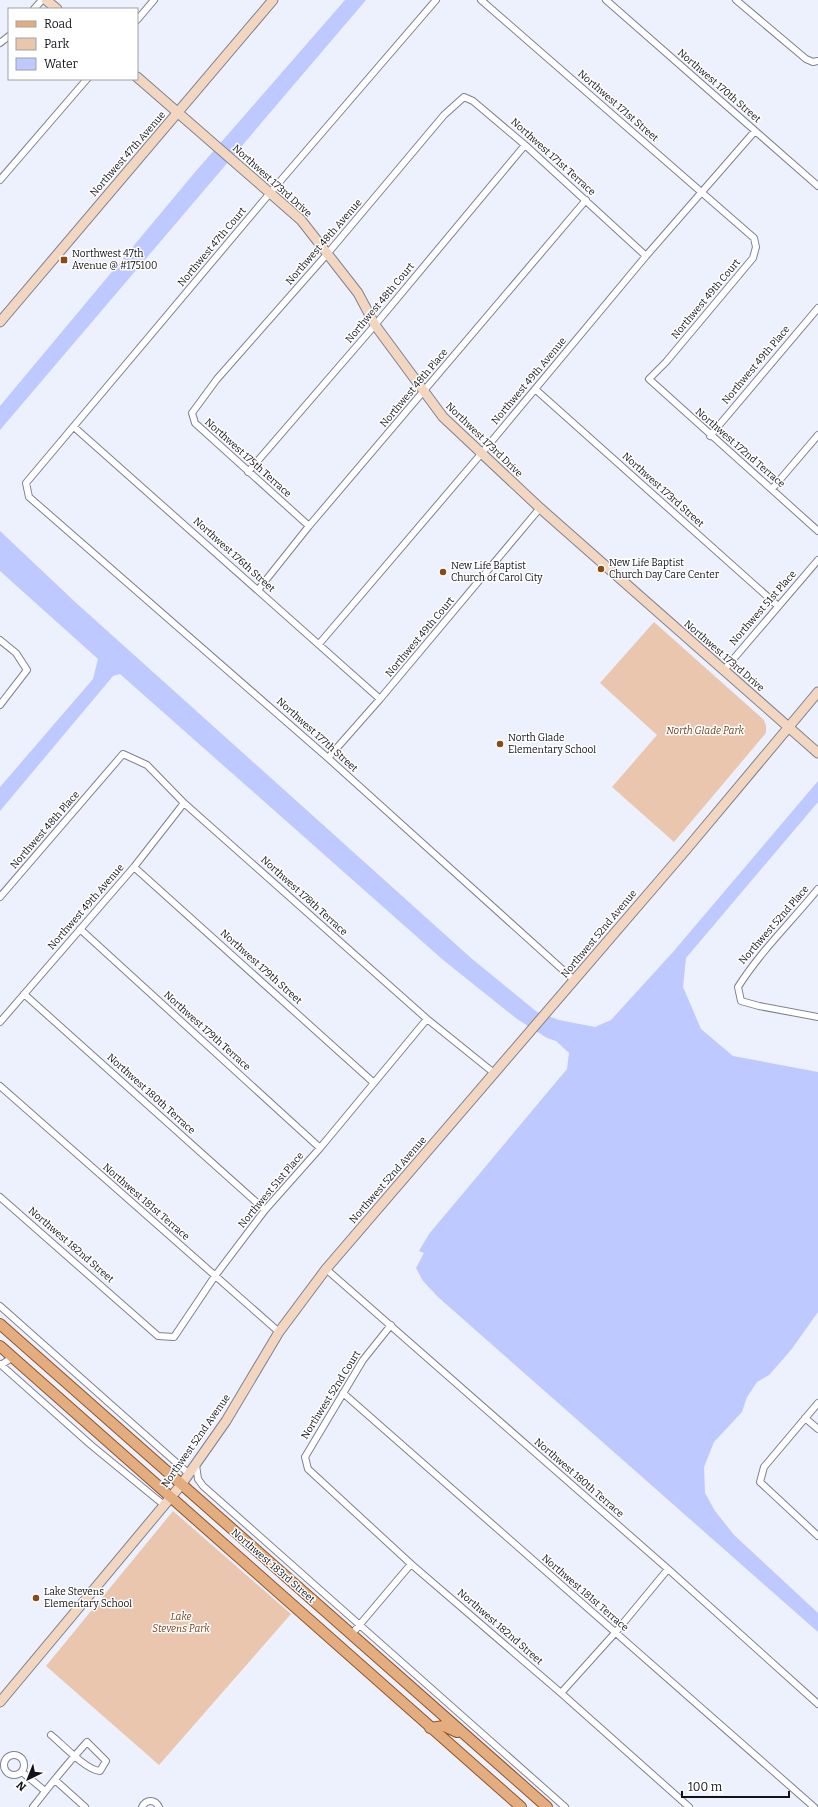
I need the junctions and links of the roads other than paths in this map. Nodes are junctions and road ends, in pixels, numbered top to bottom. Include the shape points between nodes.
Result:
1 (42, 0) edge
2 (46, 0) edge
3 (154, 0) edge
4 (273, 0) edge
5 (436, 0) edge
6 (481, 0) edge
7 (606, 0) edge
8 (736, 0) edge
9 (35, 8) edge
10 (56, 8) edge
11 (138, 19) edge
12 (8, 37) edge
13 (0, 43) edge
14 (816, 61) edge
15 (138, 78) edge
16 (85, 80) edge
17 (178, 113) junction
18 (444, 115) joint
19 (755, 131) junction
20 (525, 145) junction
21 (0, 180) edge
22 (818, 186) edge
23 (701, 192) junction
24 (270, 193) junction
25 (586, 200) junction
26 (742, 227) joint
27 (328, 253) junction
28 (646, 256) junction
29 (818, 308) edge
30 (0, 322) edge
31 (375, 325) junction
32 (217, 379) joint
33 (649, 379) joint
34 (535, 389) junction
35 (423, 392) junction
36 (74, 427) junction
37 (818, 435) edge
38 (710, 436) junction
39 (481, 454) junction
40 (248, 472) junction
41 (772, 489) junction
42 (540, 508) junction
43 (43, 509) joint
44 (308, 526) junction
45 (818, 531) edge
46 (818, 560) edge
47 (258, 590) junction
48 (778, 606) junction
49 (0, 640) edge
50 (319, 644) junction
51 (724, 670) junction
52 (818, 692) edge
53 (380, 699) junction
54 (0, 705) edge
55 (789, 726) junction
56 (818, 753) edge
57 (328, 758) junction
58 (106, 776) joint
59 (184, 803) junction
60 (134, 867) junction
61 (818, 890) edge
62 (0, 897) edge
63 (80, 929) junction
64 (574, 980) junction
65 (24, 994) junction
66 (818, 1017) edge
67 (427, 1019) junction
68 (0, 1022) edge
69 (494, 1074) junction
70 (374, 1083) junction
71 (0, 1086) edge
72 (320, 1148) junction
73 (0, 1197) edge
74 (265, 1210) junction
75 (326, 1269) junction
76 (215, 1276) junction
77 (0, 1306) edge
78 (129, 1309) joint
79 (0, 1324) edge
80 (391, 1325) junction
81 (279, 1332) junction
82 (0, 1346) edge
83 (13, 1357) junction
84 (42, 1362) junction
85 (1, 1365) edge
86 (342, 1393) junction
87 (818, 1403) edge
88 (805, 1418) junction
89 (818, 1429) edge
90 (305, 1457) joint
91 (197, 1462) junction
92 (188, 1473) junction
93 (181, 1485) junction
94 (167, 1501) junction
95 (818, 1536) edge
96 (411, 1564) junction
97 (668, 1569) junction
98 (358, 1625) junction
99 (615, 1633) junction
100 (351, 1635) junction
101 (561, 1693) junction
102 (0, 1702) edge
103 (818, 1704) edge
104 (430, 1728) junction
105 (51, 1735) dead end
106 (466, 1736) junction
107 (75, 1755) junction
108 (22, 1772) dead end
109 (55, 1780) junction
110 (45, 1791) junction
111 (33, 1807) edge
112 (85, 1807) edge
113 (142, 1807) edge
114 (159, 1807) edge
115 (520, 1807) edge
116 (547, 1807) edge
117 (565, 1807) edge
118 (688, 1807) edge
119 (814, 1807) edge

1 - 9 street
2 - 10 street
3 - 11 street
4 - 17 street, Northwest 47th Avenue
5 - 24 street, Northwest 47th Court
6 - 23 street, Northwest 171st Street
7 - 19 street, Northwest 170th Street
8 - 14 street via 806,59
12 - 13 street
15 - 17 street, Northwest 173rd Drive
16 - 21 street
17 - 24 street, Northwest 173rd Drive
17 - 30 street, Northwest 47th Avenue
18 - 20 street, Northwest 171st Terrace via 464,97 473,101
18 - 27 street, Northwest 48th Avenue
19 - 22 street, Northwest 170th Street
19 - 23 street, Northwest 49th Avenue
20 - 25 street, Northwest 171st Terrace
20 - 31 street, Northwest 48th Court
23 - 26 street, Northwest 171st Street
23 - 28 street, Northwest 49th Avenue
24 - 27 street, Northwest 173rd Drive via 301,220
24 - 36 street, Northwest 47th Court
25 - 28 street, Northwest 171st Terrace
25 - 35 street, Northwest 48th Place
26 - 33 street, Northwest 49th Court via 754,238 756,247 753,258
27 - 31 street, Northwest 173rd Drive via 358,293
27 - 32 street, Northwest 48th Avenue
28 - 34 street, Northwest 49th Avenue
29 - 38 street, Northwest 49th Place
31 - 35 street, Northwest 173rd Drive
31 - 40 street, Northwest 48th Court
32 - 40 street, Northwest 175th Terrace via 192,413 195,423
33 - 38 street, Northwest 172nd Terrace
34 - 39 street, Northwest 49th Avenue
34 - 48 street, Northwest 173rd Street
35 - 39 street, Northwest 173rd Drive via 443,417
35 - 44 street, Northwest 48th Place
36 - 43 street, Northwest 47th Court via 26,483 30,497
36 - 47 street, Northwest 176th Street
37 - 41 street
38 - 41 street, Northwest 172nd Terrace
39 - 42 street, Northwest 173rd Drive
39 - 50 street, Northwest 49th Avenue
40 - 44 street, Northwest 175th Terrace
41 - 45 street, Northwest 172nd Terrace
42 - 51 street, Northwest 173rd Drive
42 - 53 street, Northwest 49th Court
43 - 57 street, Northwest 177th Street
44 - 47 street, Northwest 48th Place
46 - 48 street, Northwest 51st Place
47 - 50 street, Northwest 176th Street
48 - 51 street, Northwest 51st Place
49 - 54 street via 16,653 27,670
50 - 53 street, Northwest 176th Street
51 - 55 street, Northwest 173rd Drive
52 - 55 street, Northwest 52nd Avenue
53 - 57 street, Northwest 49th Court
55 - 56 street, Northwest 173rd Drive
55 - 64 street, Northwest 52nd Avenue
57 - 64 street, Northwest 177th Street
58 - 59 street, Northwest 178th Terrace via 123,754 146,765
58 - 62 street, Northwest 48th Place
59 - 60 street, Northwest 49th Avenue
59 - 67 street, Northwest 178th Terrace
60 - 63 street, Northwest 49th Avenue
60 - 70 street, Northwest 179th Street
61 - 66 street, Northwest 52nd Place via 753,964 738,987 741,1001
63 - 65 street, Northwest 49th Avenue
63 - 72 street, Northwest 179th Terrace
64 - 69 street, Northwest 52nd Avenue
65 - 68 street, Northwest 49th Avenue
65 - 74 street, Northwest 180th Terrace
67 - 69 street, Northwest 178th Terrace
67 - 70 street, Northwest 51st Place
69 - 75 street, Northwest 52nd Avenue
70 - 72 street, Northwest 51st Place
71 - 76 street, Northwest 181st Terrace
72 - 74 street, Northwest 51st Place
73 - 78 street, Northwest 182nd Street
74 - 76 street, Northwest 51st Place
75 - 80 street, Northwest 180th Terrace
75 - 81 street, Northwest 52nd Avenue
76 - 78 street, Northwest 51st Place via 174,1337 158,1336
76 - 81 street, Northwest 181st Terrace
77 - 92 street
79 - 84 main road, Northwest 183rd Street
80 - 86 street, Northwest 52nd Court via 363,1360
80 - 97 street, Northwest 180th Terrace
81 - 91 street, Northwest 52nd Avenue via 226,1421
82 - 83 main road, Northwest 183rd Street
83 - 84 main road via 26,1356
83 - 85 street
83 - 94 main road, Northwest 183rd Street
84 - 93 main road, Northwest 183rd Street
85 - 94 street via 91,1445
86 - 90 street, Northwest 52nd Court
86 - 99 street, Northwest 181st Terrace
87 - 88 street
88 - 89 street
88 - 95 street via 764,1467 760,1482
90 - 96 street, Northwest 182nd Street via 308,1469 315,1477
91 - 92 street, Northwest 52nd Avenue
91 - 98 street via 196,1471 202,1486
92 - 93 street, Northwest 52nd Avenue
93 - 94 street, Northwest 52nd Avenue
93 - 100 main road, Northwest 183rd Street
94 - 102 street, Northwest 52nd Avenue
94 - 104 main road, Northwest 183rd Street
96 - 98 street
96 - 101 street, Northwest 182nd Street
97 - 99 street
97 - 103 street, Northwest 180th Terrace
98 - 100 street
98 - 117 street
99 - 101 street
99 - 119 street, Northwest 181st Terrace
100 - 106 main road, Northwest 183rd Street
101 - 118 street, Northwest 182nd Street
104 - 106 main road via 444,1726
104 - 115 main road, Northwest 183rd Street
105 - 107 street
106 - 116 main road, Northwest 183rd Street
107 - 107 street via 87,1742 106,1762 100,1771 94,1770
107 - 109 street
108 - 110 street
109 - 110 street
109 - 112 street
110 - 111 street
113 - 114 street via 145,1802 151,1800

